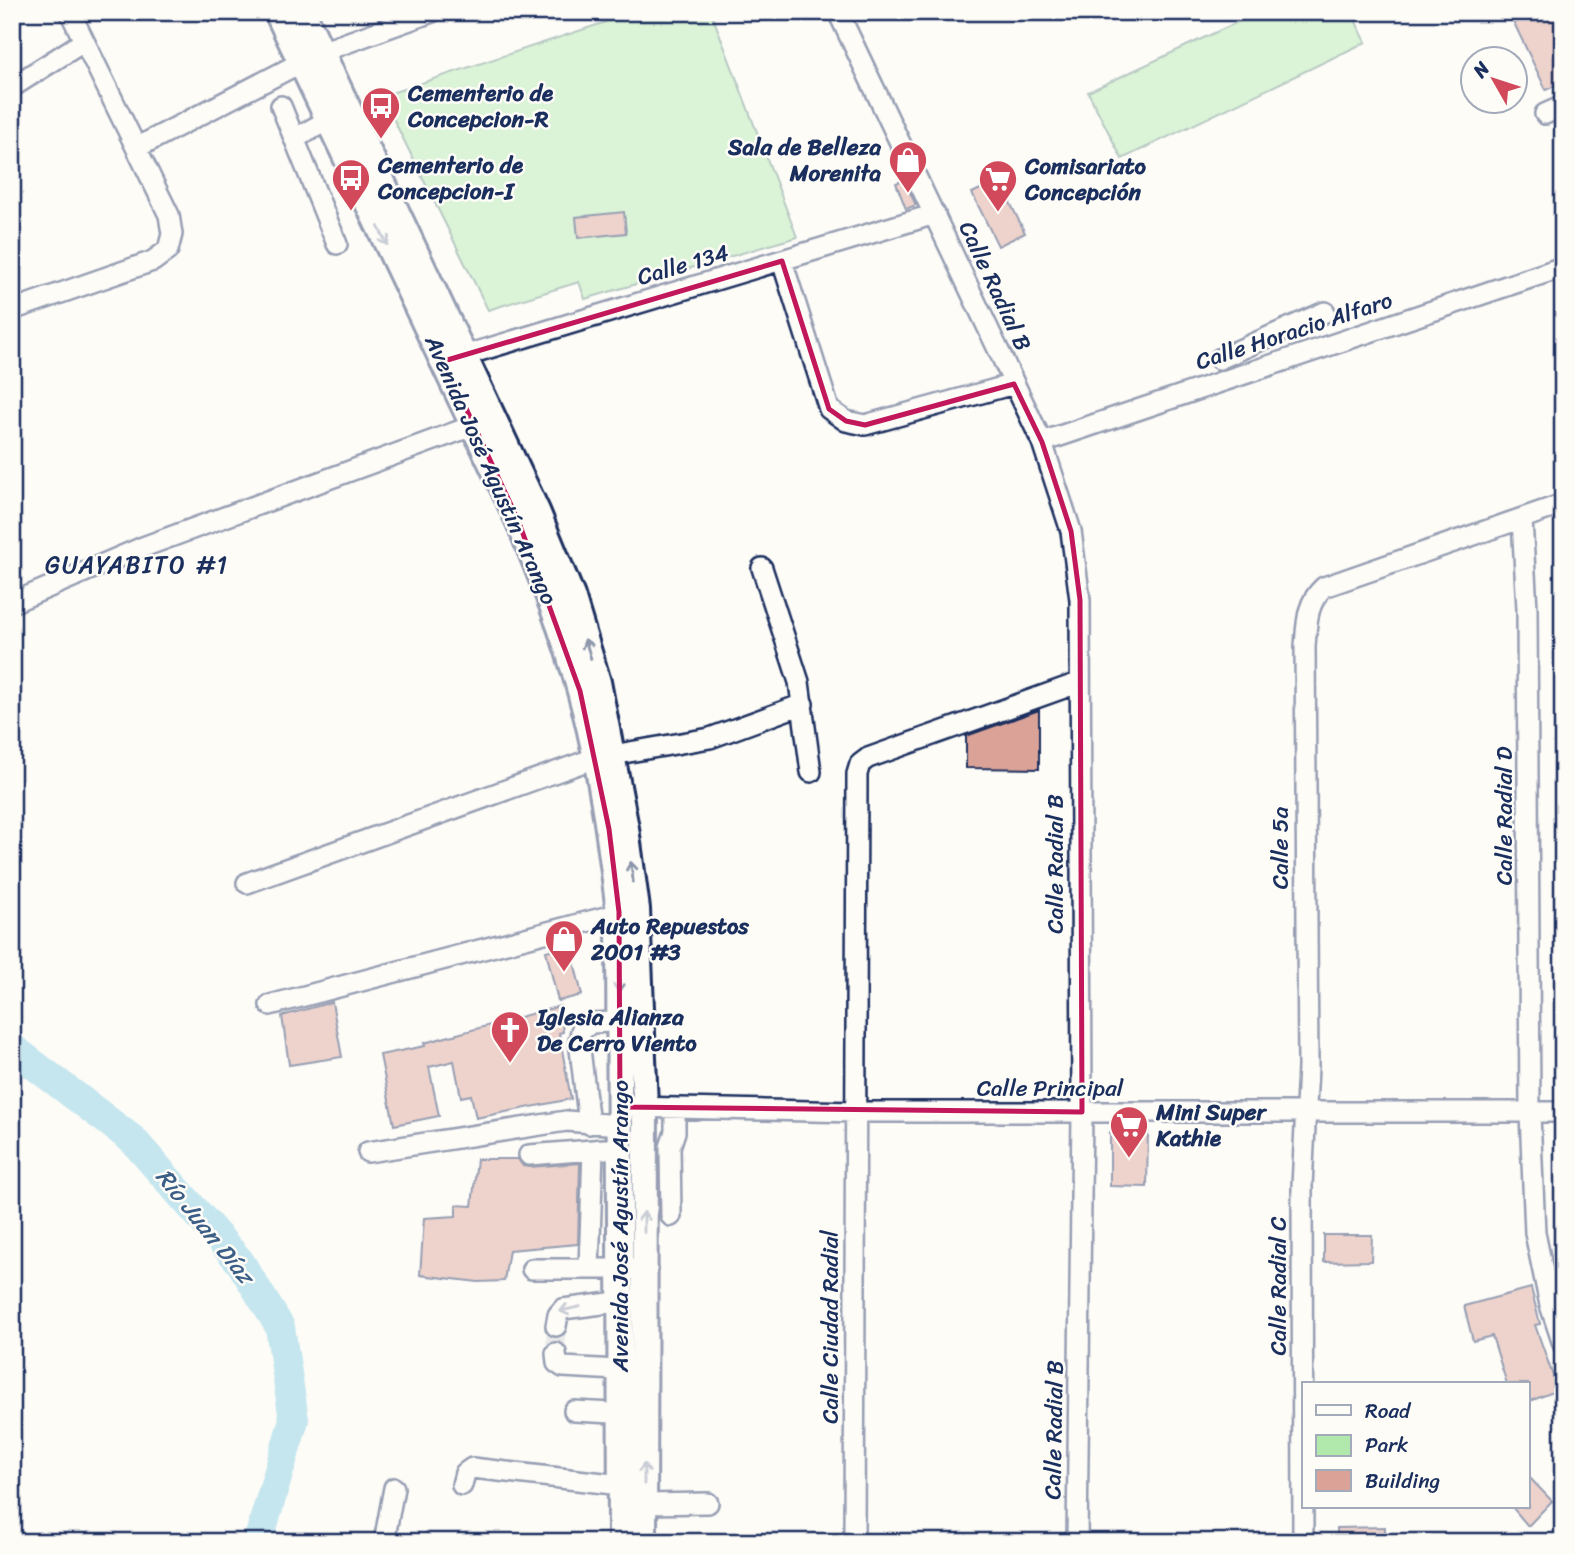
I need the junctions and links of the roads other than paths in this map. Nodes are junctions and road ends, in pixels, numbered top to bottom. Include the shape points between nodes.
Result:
1 (70, 12) edge
2 (277, 12) edge
3 (303, 12) edge
4 (432, 12) edge
5 (838, 12) edge
6 (83, 42) junction
7 (310, 58) junction
8 (12, 88) edge
9 (281, 106) dead end
10 (338, 115) junction
11 (295, 139) junction
12 (138, 147) junction
13 (935, 214) junction
14 (337, 244) dead end
15 (782, 261) junction
16 (1563, 267) edge
17 (12, 310) edge
18 (1325, 312) dead end
19 (1238, 351) junction
20 (455, 359) junction
21 (1219, 359) dead end
22 (1247, 373) junction
23 (1014, 384) junction
24 (475, 425) junction
25 (1042, 442) junction
26 (1563, 504) edge
27 (1522, 519) junction
28 (762, 568) dead end
29 (12, 603) edge
30 (1079, 683) junction
31 (803, 704) junction
32 (603, 756) junction
33 (811, 772) dead end
34 (247, 883) dead end
35 (628, 911) junction
36 (270, 1005) dead end
37 (630, 1022) junction
38 (676, 1108) junction
39 (856, 1112) junction
40 (1082, 1112) junction
41 (1563, 1112) edge
42 (1305, 1114) junction
43 (1530, 1114) junction
44 (589, 1124) junction
45 (630, 1127) junction
46 (593, 1150) junction
47 (368, 1152) dead end
48 (529, 1155) dead end
49 (632, 1180) junction
50 (670, 1180) junction
51 (671, 1216) dead end
52 (532, 1269) dead end
53 (589, 1269) junction
54 (632, 1269) junction
55 (633, 1300) junction
56 (556, 1326) dead end
57 (1563, 1343) edge
58 (556, 1353) dead end
59 (632, 1371) junction
60 (1303, 1382) edge
61 (574, 1411) dead end
62 (632, 1414) junction
63 (462, 1485) dead end
64 (621, 1485) junction
65 (394, 1488) dead end
66 (708, 1503) dead end
67 (643, 1504) junction
68 (1303, 1508) edge
69 (384, 1542) edge
70 (621, 1542) edge
71 (644, 1542) edge
72 (854, 1542) edge
73 (1077, 1542) edge
74 (1303, 1542) edge

1 - 6 street
2 - 7 main road, Avenida José Agustín Arango
3 - 7 main road, Avenida José Agustín Arango
4 - 7 street
5 - 13 street, Calle Radial B
6 - 8 street
6 - 12 street
7 - 10 main road, Avenida José Agustín Arango
7 - 12 street
9 - 11 street
10 - 11 street
10 - 20 main road, Avenida José Agustín Arango
11 - 14 street
12 - 17 street via 169,215 172,234 168,250 153,261
13 - 15 street, Calle 134
13 - 23 street, Calle Radial B
15 - 20 street, Calle 134
15 - 23 street via 829,409 846,421 866,425
16 - 22 street, Calle Horacio Alfaro
18 - 19 street
19 - 21 street
19 - 22 street
20 - 24 main road, Avenida José Agustín Arango
32 -> 20 main road, Avenida José Agustín Arango via 598,682 572,596
22 - 25 street, Calle Horacio Alfaro
23 - 25 street, Calle Radial B
24 - 29 street via 143,547
24 - 32 main road, Avenida José Agustín Arango via 551,602
25 - 30 street, Calle Radial B via 1071,530 1080,600
26 - 27 street
27 - 42 street, Calle 5a via 1324,587 1312,600 1305,646
27 - 43 street, Calle Radial D via 1527,609
28 - 31 street
30 - 39 street, Calle Ciudad Radial via 860,764 855,839
30 - 40 street, Calle Radial B
31 - 32 street via 710,738
31 - 33 street
32 - 34 street
32 - 35 main road, Avenida José Agustín Arango via 609,829
35 - 36 street
35 - 37 main road, Avenida José Agustín Arango
37 - 44 street via 591,1023 579,1036
37 - 45 main road, Avenida José Agustín Arango
38 - 39 street, Calle Principal
38 - 45 street, Calle Principal
38 - 50 street
39 - 40 street, Calle Principal
39 - 72 street, Calle Ciudad Radial
40 - 42 street, Calle Principal
40 - 73 street, Calle Radial B
41 - 43 street, Calle Principal
42 - 43 street, Calle Principal
42 - 60 street, Calle Radial C
43 - 57 street, Calle Radial D via 1539,1258
44 - 45 street
44 - 47 street via 566,1121
45 - 46 street
45 - 49 main road, Avenida José Agustín Arango
46 - 48 street
46 - 53 street
49 - 50 street
49 - 54 main road, Avenida José Agustín Arango
50 - 51 street
52 - 53 street
53 - 54 street
54 - 55 main road, Avenida José Agustín Arango
55 -> 56 street via 559,1310
55 - 59 main road, Avenida José Agustín Arango
58 - 59 street via 557,1363 563,1367
59 - 62 main road, Avenida José Agustín Arango
61 - 62 street
62 - 64 main road, Avenida José Agustín Arango
67 -> 62 main road, Avenida José Agustín Arango
63 - 64 street via 472,1468 585,1491
64 - 70 main road, Avenida José Agustín Arango
65 - 69 street
66 - 67 street
67 - 71 main road, Avenida José Agustín Arango
68 - 74 street, Calle Radial C

